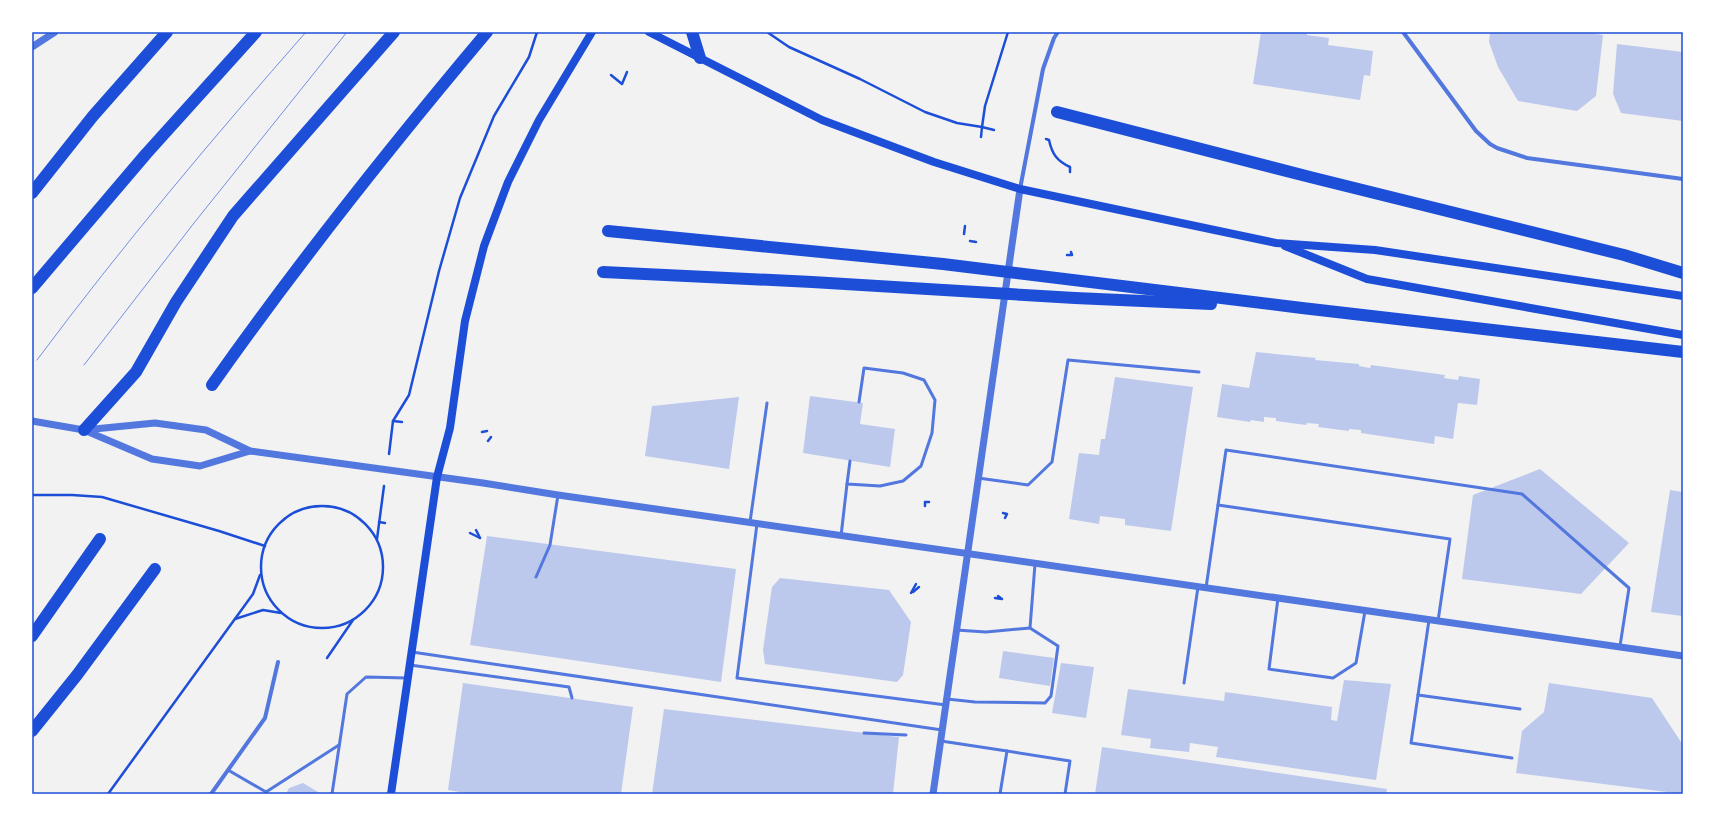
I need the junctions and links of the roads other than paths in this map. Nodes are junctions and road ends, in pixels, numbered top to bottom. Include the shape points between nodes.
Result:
1 (55, 32) edge
2 (167, 32) edge
3 (256, 32) edge
4 (394, 32) edge
5 (487, 32) edge
6 (592, 32) edge
7 (649, 32) edge
8 (692, 32) edge
9 (1058, 32) edge
10 (1403, 32) edge
11 (32, 47) edge
12 (700, 58) junction
13 (1057, 112) dead end
14 (1683, 179) edge
15 (1020, 189) junction
16 (32, 193) edge
17 (608, 231) dead end
18 (1276, 243) junction
19 (603, 272) dead end
20 (1683, 273) edge
21 (32, 288) edge
22 (1683, 296) edge
23 (1302, 308) junction
24 (1683, 335) edge
25 (1670, 351) junction
26 (1683, 352) edge
27 (1683, 356) edge
28 (1199, 372) dead end
29 (212, 385) dead end
30 (859, 402) dead end
31 (767, 403) dead end
32 (32, 421) edge
33 (84, 430) junction
34 (250, 451) junction
35 (850, 461) dead end
36 (437, 477) junction
37 (978, 478) junction
38 (847, 484) junction
39 (558, 495) junction
40 (1218, 505) junction
41 (754, 523) junction
42 (841, 536) junction
43 (100, 539) dead end
44 (967, 554) junction
45 (1035, 564) junction
46 (155, 569) dead end
47 (536, 577) dead end
48 (1198, 587) junction
49 (1206, 588) junction
50 (1278, 598) junction
51 (1365, 611) junction
52 (1429, 620) junction
53 (1438, 621) junction
54 (1030, 628) junction
55 (956, 630) junction
56 (32, 636) edge
57 (1620, 647) junction
58 (412, 652) junction
59 (1683, 656) edge
60 (278, 662) dead end
61 (410, 665) junction
62 (408, 678) junction
63 (1184, 682) dead end
64 (1418, 695) junction
65 (572, 698) dead end
66 (946, 702) junction
67 (1520, 709) dead end
68 (942, 730) junction
69 (32, 731) edge
70 (864, 732) dead end
71 (906, 735) dead end
72 (941, 741) junction
73 (339, 745) junction
74 (1007, 751) junction
75 (1512, 758) dead end
76 (228, 770) junction
77 (211, 794) edge
78 (332, 794) edge
79 (391, 794) edge
80 (933, 794) edge
81 (1000, 794) edge
82 (1065, 794) edge

1 - 11 street
2 - 16 highway via 93,116
3 - 21 highway via 146,154
4 - 33 highway via 233,216 176,302 136,372
5 - 29 highway via 358,188 259,318
6 - 36 main road via 539,120 508,182 484,246 465,321 450,428
7 - 12 main road
8 - 12 highway
9 - 15 street via 1043,68
10 - 14 street via 1476,131 1496,148 1527,158
12 - 15 main road via 822,120 934,162
13 - 20 highway via 1624,255
15 - 18 main road
15 - 37 street
17 - 23 highway via 943,264
18 - 22 main road via 1374,250
18 - 24 main road via 1368,279
19 - 23 highway
23 - 25 highway
25 - 26 highway
25 - 27 highway
28 - 37 lane via 1068,360 1052,462 1028,485
30 - 38 lane via 864,368 903,373 924,380 935,400 932,433 921,466 903,481 880,486
31 - 41 lane
32 - 33 street
33 - 34 street via 155,422 206,430
33 - 34 street via 152,459 200,466
34 - 36 street
35 - 38 lane
36 - 39 street
36 - 58 main road
37 - 44 street
38 - 42 lane
39 - 41 street
39 - 47 lane via 550,544
40 - 49 lane
40 - 53 lane via 1450,539
40 - 57 lane via 1226,450 1522,494 1629,588
41 - 42 street
41 - 66 lane via 737,678
42 - 44 street
43 - 56 highway
44 - 45 street
44 - 55 street
45 - 48 street
45 - 54 lane
46 - 69 highway
48 - 49 street
48 - 63 lane
49 - 50 street
50 - 51 street
50 - 51 lane via 1269,669 1333,678 1356,663
51 - 52 street
52 - 53 street
52 - 64 lane
53 - 57 street
54 - 55 lane via 986,632
54 - 66 lane via 1058,646 1051,696 1045,703
55 - 66 street
57 - 59 street
58 - 61 main road
58 - 68 lane
60 - 76 street via 265,718
61 - 62 main road
61 - 65 lane via 568,687
62 - 73 lane via 366,677 347,694
62 - 79 main road
64 - 67 lane
64 - 75 lane via 1411,743
66 - 68 street
68 - 72 street
70 - 71 lane
72 - 74 lane
72 - 80 street
73 - 76 lane via 266,792
73 - 78 lane
74 - 81 lane
74 - 82 lane via 1070,761
76 - 77 street

